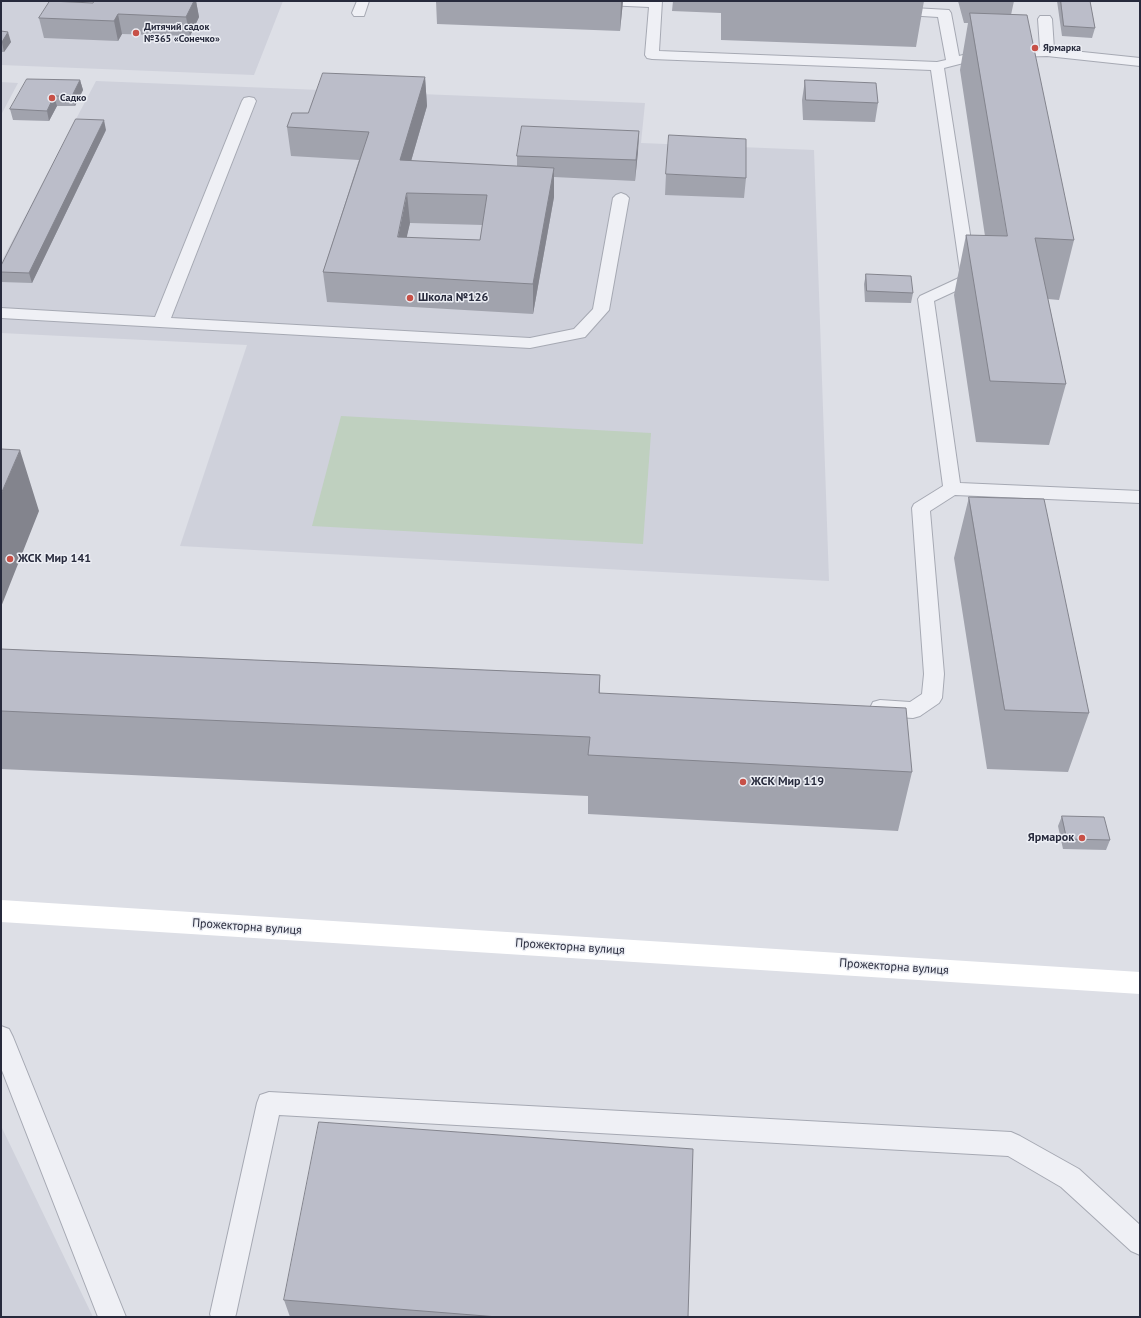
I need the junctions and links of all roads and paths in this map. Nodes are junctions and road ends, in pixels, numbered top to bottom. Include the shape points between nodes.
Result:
1 (604, 1) edge
2 (656, 2) edge
3 (942, 7) edge
4 (880, 10) dead end
5 (1045, 19) dead end
6 (1046, 52) junction
7 (1140, 62) edge
8 (945, 64) junction
9 (249, 101) dead end
10 (621, 198) dead end
11 (1, 313) edge
12 (161, 322) junction
13 (952, 488) junction
14 (1140, 497) edge
15 (865, 708) edge
16 (1, 911) edge
17 (1140, 982) edge
18 (1, 1037) edge
19 (1140, 1242) edge
20 (223, 1314) dead end
21 (112, 1317) edge

1 - 2 lane
2 - 8 lane via 652,55
3 - 4 lane
3 - 8 lane
5 - 6 lane
6 - 7 lane
6 - 8 lane via 983,54
8 - 13 lane via 969,279 926,299
9 - 12 lane
10 - 12 lane via 601,310 579,334 530,343
11 - 12 lane
13 - 14 lane
13 - 15 lane via 921,508 934,674 932,698 913,710
16 - 17 street, Прожекторна вулиця
18 - 21 lane
19 - 20 lane via 1070,1178 1011,1144 269,1103

